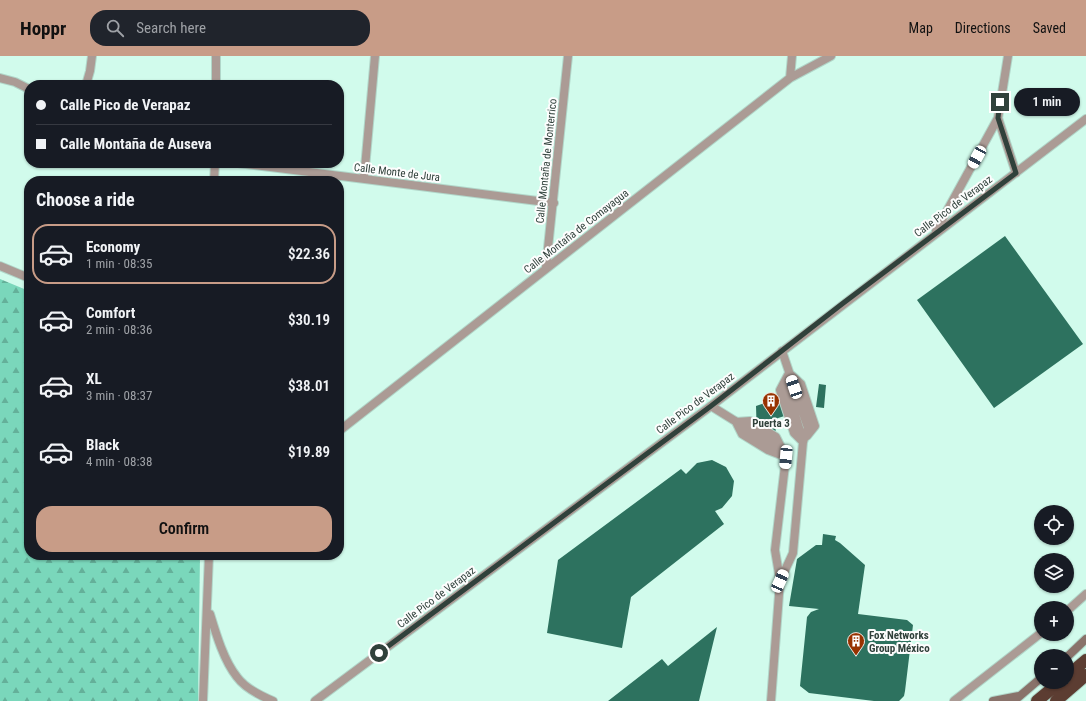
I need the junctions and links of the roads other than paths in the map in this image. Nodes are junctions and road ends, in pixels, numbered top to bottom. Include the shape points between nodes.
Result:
1 (92, 56) edge
2 (216, 56) edge
3 (374, 56) edge
4 (568, 56) edge
5 (792, 56) edge
6 (831, 56) edge
7 (1008, 56) edge
8 (0, 78) edge
9 (790, 78) junction
10 (87, 80) edge
11 (216, 80) edge
12 (24, 86) edge
13 (998, 118) junction
14 (1086, 118) edge
15 (277, 168) edge
16 (1016, 173) junction
17 (340, 176) edge
18 (344, 176) edge
19 (364, 179) junction
20 (554, 203) junction
21 (934, 234) junction
22 (0, 266) edge
23 (546, 267) junction
24 (24, 276) edge
25 (782, 351) junction
26 (790, 373) junction
27 (711, 406) junction
28 (736, 422) junction
29 (344, 427) edge
30 (803, 442) junction
31 (786, 457) junction
32 (209, 560) edge
33 (780, 581) junction
34 (1086, 594) edge
35 (1074, 605) edge
36 (208, 610) junction
37 (1034, 638) edge
38 (1086, 639) edge
39 (1074, 650) edge
40 (1086, 660) edge
41 (1074, 670) edge
42 (1086, 675) edge
43 (1034, 684) edge
44 (1052, 689) edge
45 (1016, 699) edge
46 (203, 701) edge
47 (273, 701) edge
48 (315, 701) edge
49 (770, 701) edge
50 (954, 701) edge
51 (993, 701) edge
52 (1037, 701) edge
53 (1056, 701) edge

1 - 10 street
2 - 11 street
3 - 19 street
4 - 20 street, Calle Montaña de Monterrico
5 - 9 street
6 - 9 street, Calle Montaña de Comayagua
7 - 13 street
8 - 12 street
9 - 23 street, Calle Montaña de Comayagua
13 - 16 street
13 - 21 street
14 - 16 street, Calle Pico de Verapaz
15 - 17 street, Calle Monte de Jura
16 - 21 street, Calle Pico de Verapaz
18 - 19 street, Calle Monte de Jura
19 - 20 street, Calle Monte de Jura
20 - 23 street, Calle Montaña de Monterrico
21 - 25 street, Calle Pico de Verapaz
22 - 24 street
23 - 29 street, Calle Montaña de Comayagua
25 - 26 street
25 - 27 street, Calle Pico de Verapaz
26 - 30 street via 780,390 794,433
26 - 30 street via 801,384 815,426
27 - 28 street
27 - 48 street, Calle Pico de Verapaz
28 - 31 street via 772,444
28 - 31 street via 750,422 776,437
30 - 33 street via 793,553
31 - 33 street via 775,550
32 - 36 street
33 - 49 street
34 - 35 street
36 - 46 street
36 - 47 street via 215,632 237,677
37 - 50 street
38 - 39 main road
40 - 41 highway
42 - 53 highway
43 - 45 main road
44 - 52 highway
45 - 51 main road

